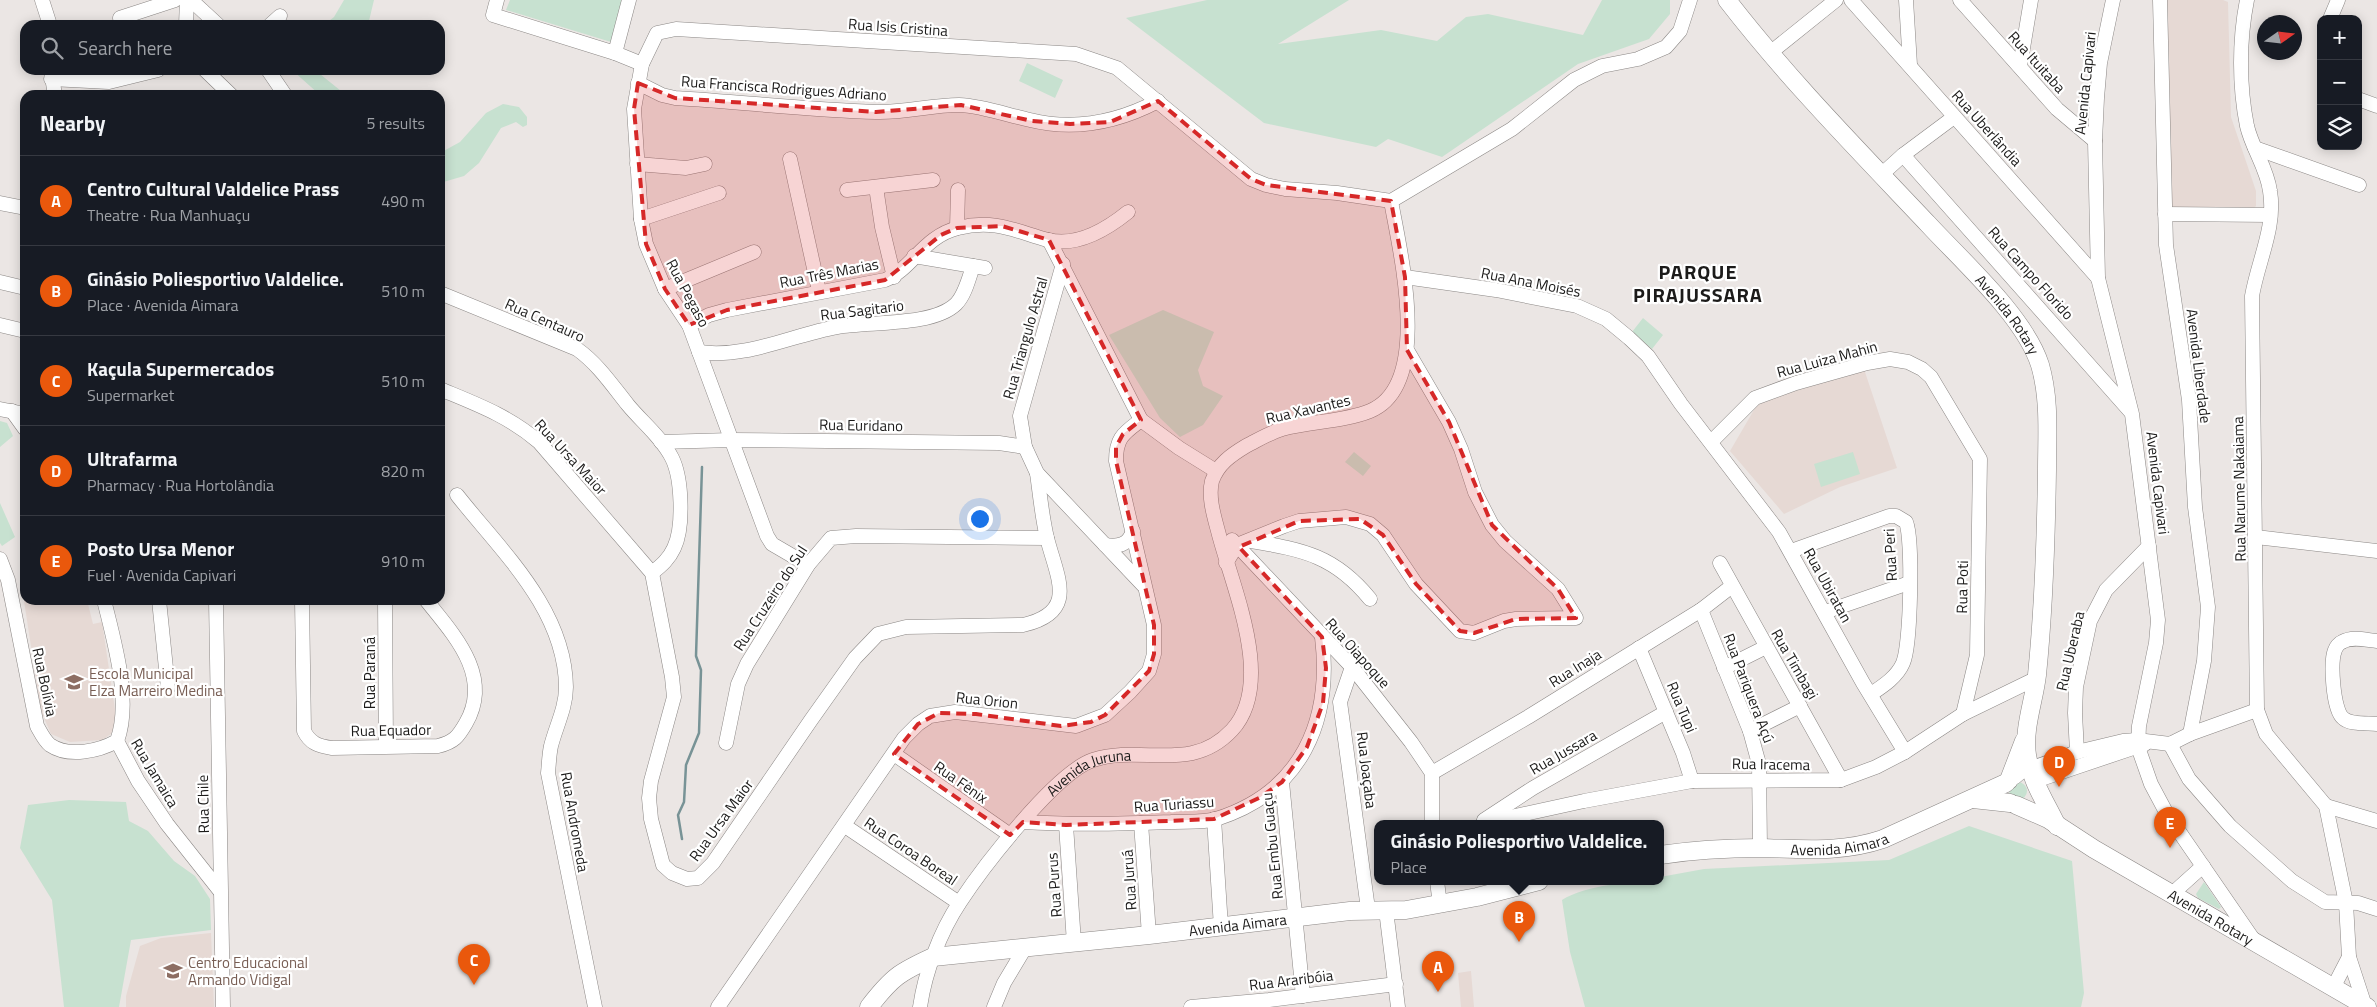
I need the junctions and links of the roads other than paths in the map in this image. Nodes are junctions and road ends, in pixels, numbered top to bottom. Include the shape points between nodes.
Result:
1 (42, 0) edge
2 (175, 0) edge
3 (187, 0) edge
4 (192, 0) edge
5 (498, 0) edge
6 (629, 0) edge
7 (1690, 0) edge
8 (1727, 0) edge
9 (1836, 0) edge
10 (1851, 0) edge
11 (1906, 0) edge
12 (1960, 0) edge
13 (2031, 0) edge
14 (2113, 0) edge
15 (2160, 0) edge
16 (2246, 0) edge
17 (2338, 0) edge
18 (2332, 15) edge
19 (120, 18) dead end
20 (48, 20) edge
21 (186, 20) edge
22 (213, 20) edge
23 (615, 53) junction
24 (1770, 53) junction
25 (642, 64) junction
26 (1910, 65) junction
27 (2020, 66) junction
28 (51, 75) edge
29 (58, 75) edge
30 (138, 75) edge
31 (210, 75) edge
32 (271, 75) edge
33 (638, 83) junction
34 (54, 90) edge
35 (226, 90) edge
36 (282, 90) edge
37 (1158, 101) junction
38 (2362, 101) edge
39 (2377, 106) edge
40 (1954, 117) junction
41 (2095, 141) junction
42 (2254, 148) junction
43 (1903, 156) junction
44 (790, 159) dead end
45 (637, 164) junction
46 (705, 164) dead end
47 (1881, 175) junction
48 (932, 180) dead end
49 (2359, 185) dead end
50 (876, 187) junction
51 (847, 190) dead end
52 (958, 190) dead end
53 (719, 193) dead end
54 (1391, 201) junction
55 (0, 203) edge
56 (20, 207) edge
57 (1128, 212) dead end
58 (2165, 214) junction
59 (2270, 215) junction
60 (641, 219) junction
61 (957, 228) junction
62 (1049, 240) junction
63 (754, 252) dead end
64 (914, 256) junction
65 (1063, 264) junction
66 (894, 277) junction
67 (1405, 277) junction
68 (2098, 278) junction
69 (0, 282) edge
70 (20, 287) edge
71 (665, 289) junction
72 (819, 291) junction
73 (445, 295) edge
74 (0, 325) edge
75 (689, 325) junction
76 (20, 330) edge
77 (1407, 350) junction
78 (699, 352) junction
79 (445, 391) edge
80 (12, 411) edge
81 (2132, 414) junction
82 (1141, 420) junction
83 (20, 422) edge
84 (695, 440) junction
85 (731, 440) junction
86 (661, 442) junction
87 (1711, 442) junction
88 (1025, 447) junction
89 (671, 457) junction
90 (1980, 459) joint
91 (1216, 470) junction
92 (1037, 473) junction
93 (457, 495) dead end
94 (1216, 526) junction
95 (1134, 531) junction
96 (2256, 537) junction
97 (1047, 538) junction
98 (1251, 541) junction
99 (1105, 544) junction
100 (1237, 545) junction
101 (2149, 546) junction
102 (1790, 551) junction
103 (2377, 551) edge
104 (0, 559) edge
105 (1226, 563) junction
106 (1720, 563) dead end
107 (808, 565) junction
108 (652, 573) junction
109 (1908, 584) junction
110 (1144, 585) junction
111 (1732, 586) junction
112 (1370, 599) dead end
113 (105, 605) edge
114 (160, 605) edge
115 (216, 605) edge
116 (302, 605) edge
117 (385, 605) edge
118 (430, 605) edge
119 (1701, 610) junction
120 (1825, 612) junction
121 (1322, 638) junction
122 (2377, 640) edge
123 (1766, 647) junction
124 (1639, 648) junction
125 (1352, 667) junction
126 (1724, 668) junction
127 (2037, 678) junction
128 (168, 688) dead end
129 (1871, 694) junction
130 (1340, 702) junction
131 (1323, 703) junction
132 (1800, 706) junction
133 (2258, 710) junction
134 (1666, 712) junction
135 (1964, 714) junction
136 (2377, 724) edge
137 (2028, 726) junction
138 (1750, 731) junction
139 (2190, 734) junction
140 (117, 741) junction
141 (726, 743) dead end
142 (2141, 743) junction
143 (2170, 744) junction
144 (386, 746) junction
145 (1905, 752) junction
146 (2077, 752) junction
147 (894, 754) junction
148 (1432, 773) junction
149 (2019, 778) junction
150 (1760, 779) junction
151 (1841, 780) junction
152 (1692, 781) junction
153 (1282, 782) junction
154 (1534, 788) junction
155 (1967, 799) junction
156 (2013, 804) junction
157 (2326, 806) junction
158 (1542, 810) junction
159 (1214, 820) junction
160 (1432, 820) edge
161 (1483, 820) edge
162 (1497, 820) edge
163 (2377, 821) edge
164 (1023, 822) junction
165 (1141, 823) junction
166 (1066, 825) junction
167 (845, 826) junction
168 (2057, 826) junction
169 (1010, 836) junction
170 (1760, 848) junction
171 (1664, 855) edge
172 (2203, 866) junction
173 (1438, 885) edge
174 (1522, 885) edge
175 (220, 891) junction
176 (2173, 893) junction
177 (959, 903) junction
178 (2346, 903) junction
179 (1440, 905) junction
180 (2377, 908) edge
181 (1368, 909) junction
182 (1386, 910) junction
183 (1295, 917) junction
184 (1221, 927) junction
185 (1149, 936) junction
186 (2254, 940) junction
187 (1074, 943) junction
188 (1025, 948) junction
189 (933, 957) junction
190 (2350, 957) junction
191 (1396, 984) junction
192 (2333, 988) junction
193 (1303, 996) junction
194 (1252, 1004) edge
195 (2366, 1006) edge
196 (223, 1007) edge
197 (594, 1007) edge
198 (718, 1007) edge
199 (869, 1007) edge
200 (920, 1007) edge
201 (994, 1007) edge
202 (1191, 1007) edge
203 (1398, 1007) edge

1 - 20 street
2 - 19 street
3 - 21 street
4 - 22 street
5 - 23 street via 493,15
6 - 23 street
7 - 54 street via 1680,31 1666,47 1638,59 1602,66 1574,80 1512,129
8 - 24 main road, Avenida Rotary
9 - 24 street
10 - 26 street, Rua Uberlândia
11 - 26 street
12 - 27 street, Rua Ituitaba
13 - 27 street
14 - 41 street, Avenida Capivari via 2100,63
15 - 58 street, Avenida Liberdade
16 - 42 street, Rua Narume Nakaiama via 2242,50 2244,97 2247,126
17 - 18 street
23 - 25 street
24 - 47 main road, Avenida Rotary
25 - 33 street, Rua Pegaso
25 - 37 street, Rua Isis Cristina via 657,33 676,29 1076,54 1117,68
26 - 40 street, Rua Uberlândia
27 - 41 street, Rua Ituitaba via 2057,109
28 - 34 street
29 - 30 street via 109,82
31 - 35 street
32 - 36 street
33 - 37 street, Rua Francisca Rodrigues Adriano via 676,98 876,112 961,105 1032,121 1070,124 1110,122
33 - 45 street, Rua Pegaso via 634,109
37 - 54 street via 1251,179 1266,185
38 - 39 street
40 - 43 street
40 - 68 street, Rua Uberlândia
41 - 68 street, Avenida Capivari
42 - 49 street
42 - 59 street, Rua Narume Nakaiama via 2269,186
43 - 47 street
43 - 81 street, Rua Campo Florido
44 - 72 street
45 - 46 street via 686,168
45 - 60 street, Rua Pegaso
47 - 127 main road, Avenida Rotary via 1990,291 2026,336 2040,364 2047,420 2046,557
48 - 50 street
50 - 51 street
50 - 66 street
52 - 61 street
53 - 60 street
54 - 67 street
55 - 56 street
57 - 62 street via 1097,233
58 - 59 street
58 - 139 street, Avenida Liberdade via 2169,269 2189,400 2195,507 2208,608 2204,661
59 - 96 street, Rua Narume Nakaiama via 2267,241 2252,296
60 - 71 street, Rua Pegaso via 646,244
61 - 62 street, Rua Três Marias via 1002,226
61 - 64 street, Rua Três Marias via 930,242
62 - 65 street
63 - 71 street
64 - 66 street, Rua Três Marias
64 - 78 street, Rua Sagitario via 979,267 956,304 930,317 885,324 839,326 731,353
65 - 82 street
65 - 88 street, Rua Triangulo Astral via 1020,416
66 - 72 street, Rua Três Marias
67 - 77 street
67 - 87 street, Rua Ana Moisés via 1577,306 1606,319 1648,356
68 - 81 street, Avenida Capivari
69 - 70 street
71 - 75 street, Rua Pegaso
72 - 75 street, Rua Três Marias via 727,310
73 - 86 street, Rua Centauro via 577,349 590,359
74 - 76 street
75 - 78 street, Rua Pegaso
77 - 91 street, Rua Xavantes via 1396,388 1383,404 1369,412 1283,429 1262,437 1225,460
77 - 98 street via 1449,422 1475,492 1492,525 1558,589 1576,618 1504,621 1474,633 1460,631 1416,584 1383,535 1360,519 1299,521
78 - 85 street, Rua Pegaso
79 - 108 street, Rua Ursa Maior via 520,425 539,442
80 - 83 street
81 - 101 street, Avenida Capivari
82 - 91 street
82 - 95 street, Rua Orion via 1122,434 1116,447 1120,485
84 - 85 street, Rua Euridano
84 - 86 street, Rua Euridano
84 - 89 street
85 - 88 street, Rua Euridano via 999,443
85 - 107 street, Rua Pegaso via 767,536 772,544
86 - 89 street, Rua Centauro
87 - 90 street, Rua Luiza Mahin via 1763,393 1867,363 1898,360 1922,369 1931,377
87 - 102 street, Rua Ubiratan via 1780,532
88 - 92 street, Rua Triangulo Astral
89 - 108 street, Rua Centauro via 679,482 677,538 666,562
90 - 135 street, Rua Poti via 1977,655
91 - 94 street via 1211,498
92 - 97 street, Rua Ursa Maior
92 - 99 street, Rua Triangulo Astral
93 - 197 street, Rua Andromeda via 520,571 545,610 561,656 566,687 548,772
94 - 100 street, Rua Oiapoque
94 - 105 street, Avenida Juruna
95 - 99 street via 1125,544
95 - 110 street, Rua Orion
96 - 103 street
96 - 133 street, Rua Narume Nakaiama
97 - 107 street, Rua Cruzeiro do Sul via 840,536 832,538
97 - 108 street, Rua Ursa Maior via 1061,587 1058,604 1052,613 1040,621 1023,625 906,627 878,634 855,658 713,863 705,873 692,878 672,873 663,865 651,819 651,781 674,697
98 - 100 street
98 - 112 street via 1308,552 1344,574
99 - 110 street, Rua Triangulo Astral
100 - 105 street
100 - 121 street, Rua Oiapoque
101 - 142 street, Avenida Capivari via 2158,620
101 - 146 street, Rua Uberaba via 2106,590 2090,621 2076,687
102 - 109 street, Rua Peri via 1896,516 1906,522 1908,528
102 - 120 street, Rua Ubiratan
104 - 140 street, Rua Bolívia via 8,580 37,726 45,740 52,746 82,752 99,750
105 - 164 street, Avenida Juruna via 1248,638 1252,686 1247,708 1232,730 1209,749 1195,754 1107,756 1079,765
106 - 111 street, Rua Timbagi
107 - 141 street, Rua Cruzeiro do Sul via 744,670
109 - 120 street
109 - 129 street, Rua Peri via 1909,634 1903,663 1892,679
110 - 147 street, Rua Orion via 1154,625 1154,654 1149,671 1105,714 1076,726 962,712 939,713 918,724
111 - 119 street, Rua Inaja
111 - 123 street, Rua Timbagi
113 - 140 street via 123,712 123,727
114 - 128 street
115 - 175 street, Rua Chile
116 - 144 street, Rua Equador via 304,731 309,740 320,747 332,748
117 - 144 street, Rua Paraná
118 - 144 street, Rua Equador via 464,652 474,681 474,710 451,743
119 - 124 street, Rua Inaja
119 - 126 street, Rua Pariquera Açú
120 - 129 street, Rua Ubiratan
121 - 125 street, Rua Oiapoque
121 - 131 street, Rua Turiassu via 1326,668
122 - 136 street via 2350,639 2334,651 2335,705 2343,719
123 - 126 street
123 - 132 street, Rua Timbagi
124 - 134 street, Rua Tupi
124 - 148 street, Rua Inaja
125 - 130 street, Rua Joaçaba
125 - 148 street, Rua Oiapoque via 1399,725
126 - 138 street, Rua Pariquera Açú
127 - 135 street, Rua Iracema
127 - 137 main road, Avenida Rotary
129 - 145 street, Rua Ubiratan
130 - 131 street
130 - 181 street, Rua Joaçaba
131 - 153 street, Rua Turiassu via 1307,747
132 - 138 street
132 - 151 street, Rua Timbagi
133 - 139 street
133 - 157 street, Rua Narume Nakaiama via 2266,734
134 - 152 street, Rua Tupi
134 - 154 street, Rua Jussara
135 - 145 street, Rua Iracema
137 - 149 main road, Avenida Rotary
137 - 149 main road, Avenida Rotary via 2027,754
138 - 150 street, Rua Pariquera Açú
139 - 143 street
140 - 175 street, Rua Jamaica via 138,781 167,824
142 - 143 street
142 - 146 street
142 - 149 street
142 - 172 street via 2157,797
143 - 178 street via 2189,779 2230,826 2274,867 2325,902
145 - 151 street, Rua Iracema
146 - 149 street
147 - 167 street, Rua Orion
147 - 169 street, Rua Fênix
148 - 160 street
149 - 155 main road, Avenida Aimara
149 - 156 main road via 2004,796
149 - 156 main road via 2026,780 2031,788 2027,801
149 - 168 main road, Avenida Rotary
150 - 151 street, Rua Iracema
150 - 152 street, Rua Iracema
150 - 170 street, Rua Pariquera Açú
152 - 158 street, Rua Iracema
153 - 159 street, Rua Turiassu via 1238,810
153 - 183 street, Rua Embu Guaçu
154 - 158 street
154 - 161 street, Rua Jussara
155 - 156 main road, Avenida Rotary
155 - 170 main road, Avenida Aimara via 1862,846 1825,851
156 - 168 main road, Avenida Rotary
157 - 163 street
157 - 178 street, Rua Narume Nakaiama
158 - 162 street, Rua Iracema
159 - 165 street, Rua Turiassu
159 - 184 street
164 - 166 street, Rua Turiassu
164 - 169 street, Avenida Juruna
165 - 166 street, Rua Turiassu
165 - 185 street, Rua Juruá
166 - 187 street, Rua Purus
167 - 177 street, Rua Coroa Boreal
167 - 198 street, Rua Orion
168 - 176 main road, Avenida Rotary
169 - 177 street, Avenida Juruna
170 - 171 main road, Avenida Aimara
172 - 176 street
172 - 186 street
173 - 179 street
174 - 179 main road, Avenida Aimara
175 - 196 street, Rua Chile
176 - 186 main road, Avenida Rotary
177 - 189 street, Avenida Juruna
178 - 180 street
178 - 190 street, Rua Narume Nakaiama
179 - 182 main road, Avenida Aimara
181 - 182 main road, Avenida Aimara
181 - 183 main road, Avenida Aimara
182 - 191 street
183 - 184 main road, Avenida Aimara
183 - 193 street, Rua Embu Guaçu
184 - 185 main road, Avenida Aimara
185 - 187 main road, Avenida Aimara
186 - 192 main road, Avenida Rotary
187 - 188 main road, Avenida Aimara
188 - 189 main road, Avenida Aimara
188 - 201 street
189 - 199 main road via 901,972
189 - 200 street, Avenida Juruna
190 - 192 street
190 - 195 street, Rua Narume Nakaiama
191 - 193 street, Rua Araribóia
191 - 203 street
192 - 195 main road, Avenida Rotary
193 - 194 street, Rua Araribóia
194 - 202 street, Rua Araribóia

